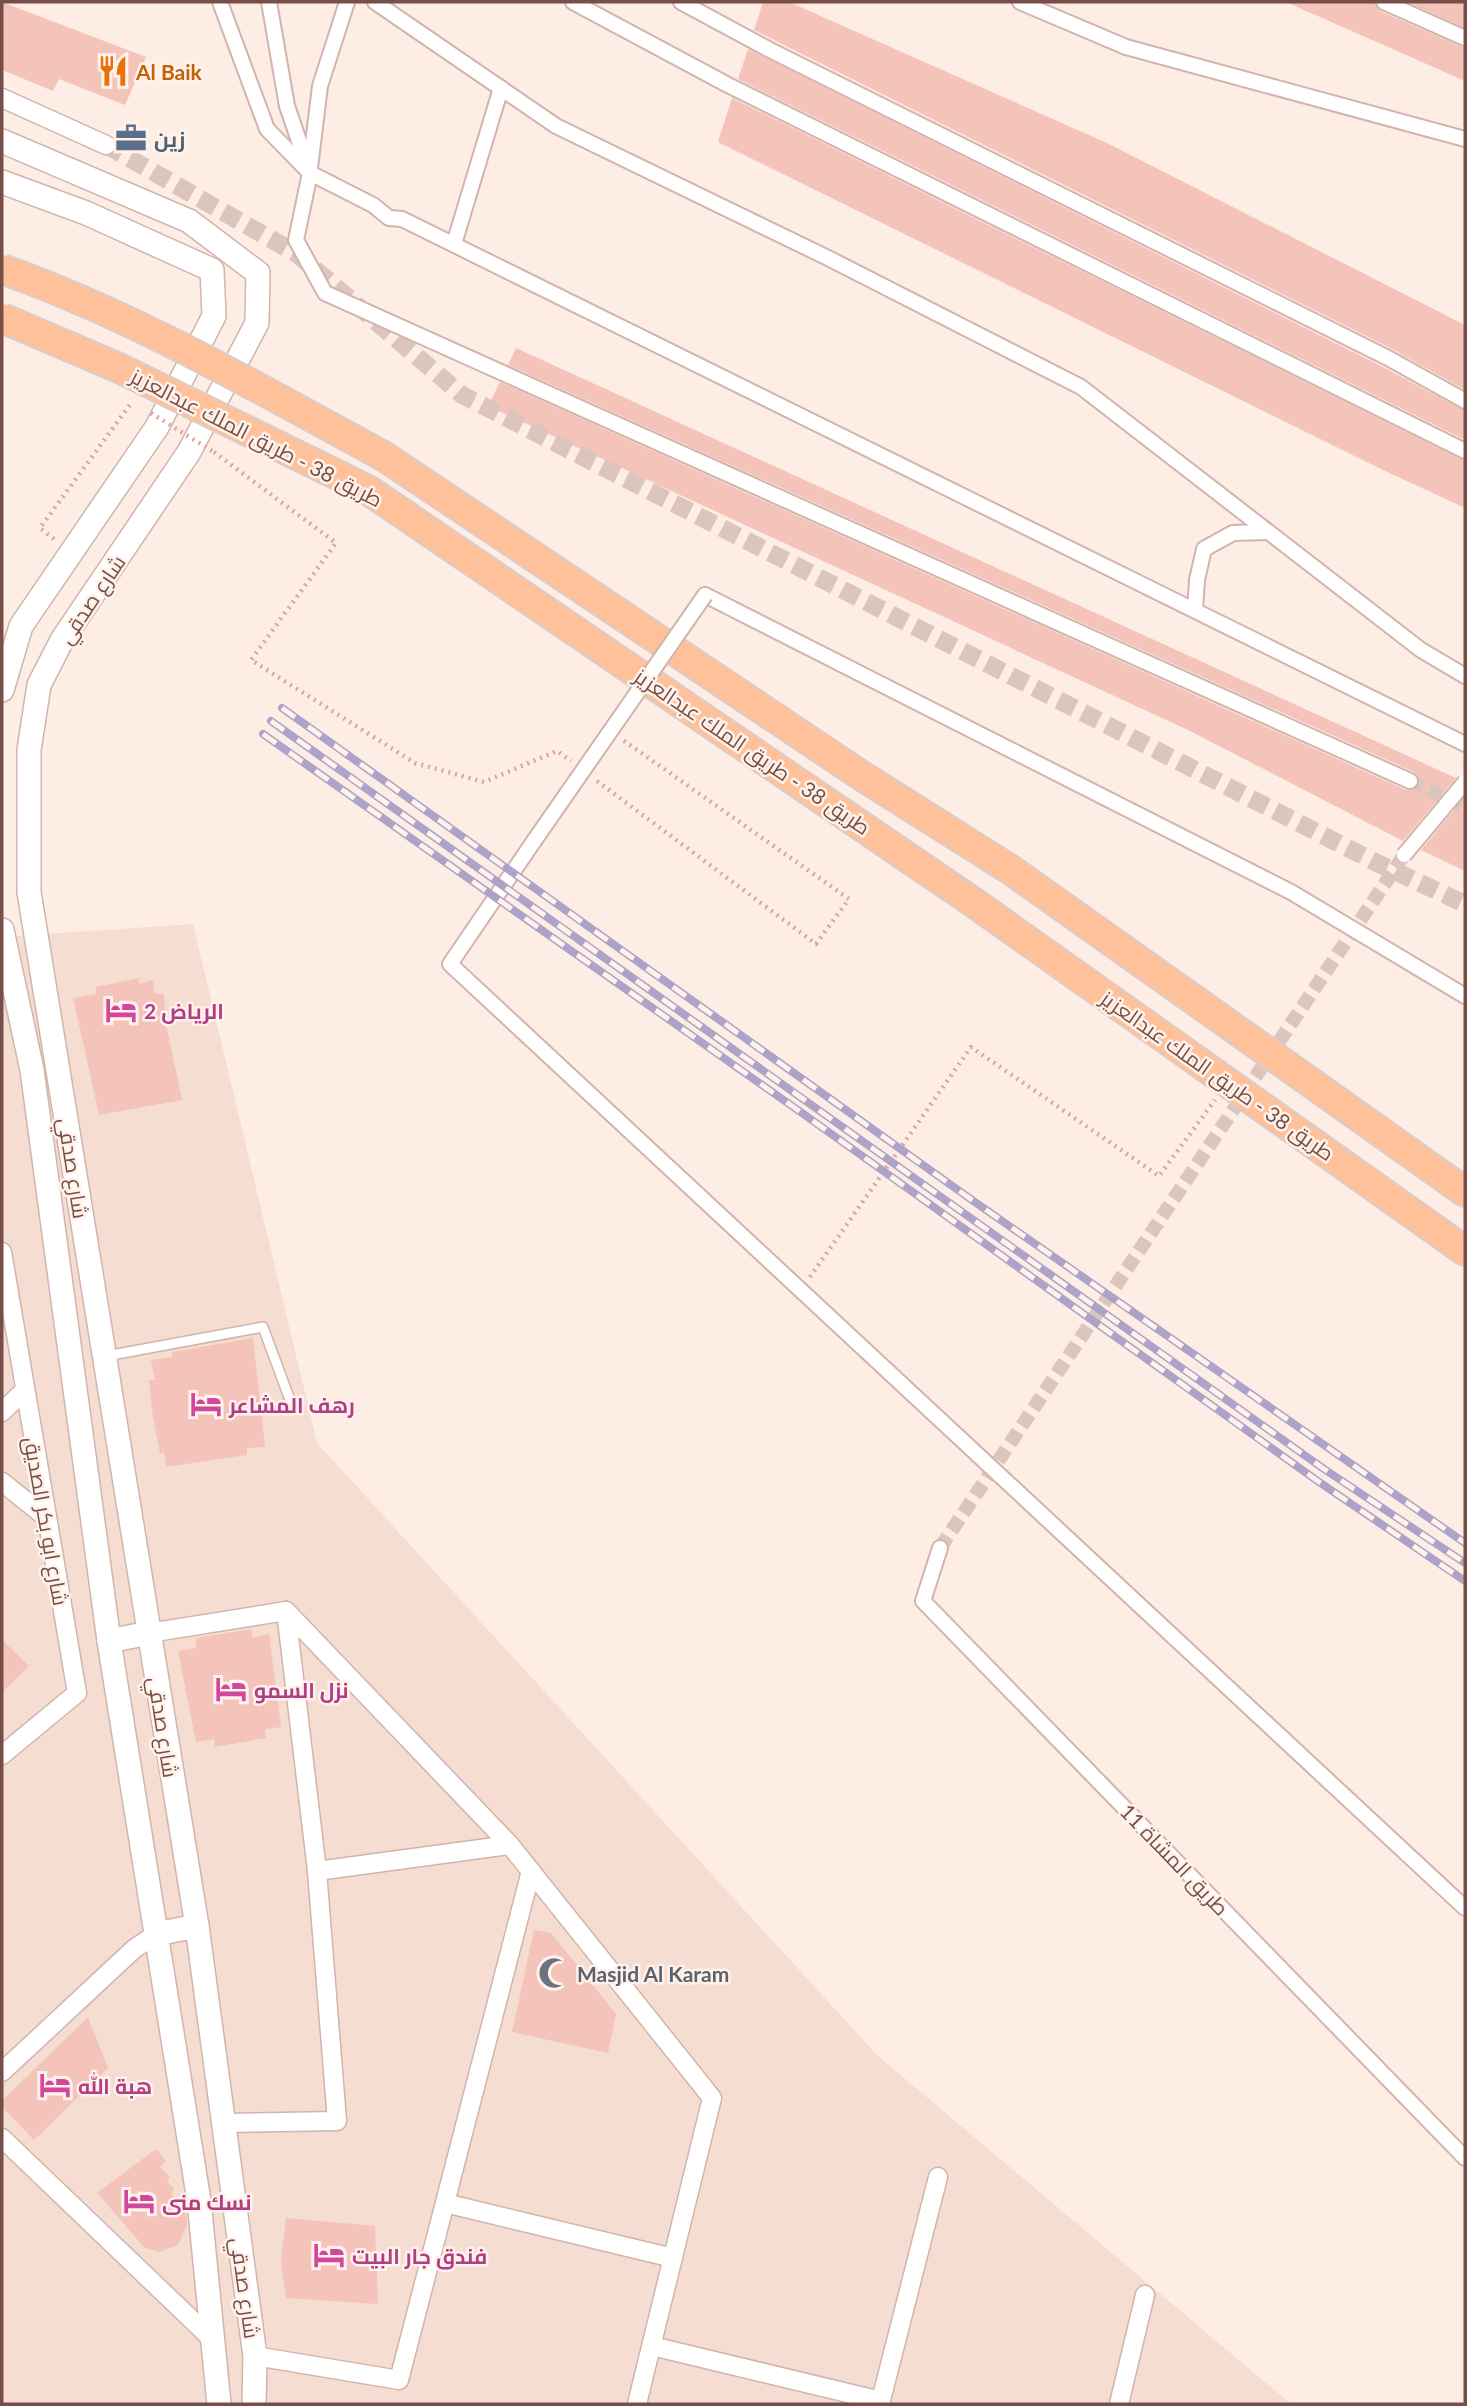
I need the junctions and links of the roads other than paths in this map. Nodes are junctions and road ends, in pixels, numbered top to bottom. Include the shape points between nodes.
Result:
1 (220, 2) edge
2 (269, 2) edge
3 (346, 2) edge
4 (375, 2) edge
5 (573, 2) edge
6 (681, 2) edge
7 (1020, 2) edge
8 (1384, 2) edge
9 (1465, 38) edge
10 (501, 88) junction
11 (2, 98) edge
12 (1465, 139) edge
13 (2, 141) edge
14 (106, 145) tunnel mouth
15 (310, 173) junction
16 (2, 182) edge
17 (454, 244) junction
18 (233, 254) junction
19 (2, 269) edge
20 (212, 270) junction
21 (2, 317) edge
22 (1465, 401) edge
23 (1465, 451) edge
24 (1268, 532) junction
25 (1195, 610) junction
26 (1465, 676) edge
27 (2, 690) edge
28 (1465, 744) edge
29 (1410, 781) tunnel mouth
30 (1465, 782) edge
31 (1404, 855) tunnel mouth
32 (2, 930) edge
33 (44, 986) junction
34 (13, 992) junction
35 (1465, 996) edge
36 (1465, 1192) edge
37 (1465, 1251) edge
38 (2, 1252) edge
39 (104, 1356) junction
40 (25, 1390) junction
41 (290, 1401) dead end
42 (2, 1412) edge
43 (2, 1482) edge
44 (47, 1518) junction
45 (940, 1548) tunnel mouth
46 (286, 1611) junction
47 (149, 1633) junction
48 (109, 1641) junction
49 (2, 1755) edge
50 (510, 1845) junction
51 (317, 1871) junction
52 (531, 1871) junction
53 (1465, 1908) edge
54 (197, 1926) junction
55 (156, 1934) junction
56 (2, 2072) edge
57 (224, 2123) junction
58 (2, 2138) edge
59 (1465, 2158) edge
60 (938, 2177) dead end
61 (445, 2203) junction
62 (673, 2258) junction
63 (1145, 2295) dead end
64 (215, 2342) junction
65 (652, 2346) junction
66 (255, 2356) junction
67 (881, 2402) edge
68 (219, 2404) edge
69 (254, 2404) edge
70 (637, 2404) edge
71 (1119, 2404) edge

1 - 15 street via 267,129
2 - 15 street via 293,122
3 - 15 street via 320,86
4 - 10 street
5 - 23 street via 728,85
6 - 22 street
7 - 12 street via 1126,47
8 - 9 street
10 - 17 street
10 - 24 street via 556,126 1081,387
11 - 14 street
13 - 18 street, شارع صدقي via 189,221
15 - 17 street via 389,218
15 - 29 street via 296,240 325,293
16 - 20 street via 86,213
17 - 25 street
18 - 20 street
18 - 33 street, شارع صدقي via 258,273 257,323 190,452 62,640 39,685 29,750 29,892
19 - 36 main road, طريق 38 - طريق الملك عبدالعزيز, bridge via 52,287 194,354 386,457 862,776 1011,870
20 - 27 street, شارع صدقي via 214,316 157,428 21,626
21 - 37 main road, طريق 38 - طريق الملك عبدالعزيز, bridge via 119,368 368,490 962,894
24 - 25 street via 1233,533 1204,550
24 - 26 street via 1421,650
25 - 28 street
30 - 31 street, bridge
32 - 34 street, شارع صدقي
33 - 34 street
33 - 39 street, شارع صدقي
34 - 48 street, شارع صدقي via 32,1070
35 - 53 street, bridge via 1291,892 705,596 450,964
38 - 40 street, شارع ابو بكر الصديق
39 - 41 lane via 263,1327
39 - 47 street, شارع صدقي
40 - 42 street
40 - 44 street, شارع ابو بكر الصديق
43 - 44 street
44 - 49 street, شارع ابو بكر الصديق via 77,1693
45 - 59 street, طريق المشاة 11 via 923,1601
46 - 47 street
46 - 50 street
46 - 51 street
47 - 48 street
47 - 54 street, شارع صدقي
48 - 55 street, شارع صدقي
50 - 51 street
50 - 52 street
51 - 57 street via 337,2121
52 - 61 street
52 - 62 street via 712,2098
54 - 55 street
54 - 57 street, شارع صدقي
55 - 56 street via 134,1949
55 - 64 street, شارع صدقي via 199,2201
57 - 66 street, شارع صدقي
58 - 64 street
60 - 67 street
61 - 62 street
61 - 66 street via 400,2380
62 - 65 street
63 - 71 street
64 - 68 street, شارع صدقي
65 - 67 street
65 - 70 street
66 - 69 street, شارع صدقي

